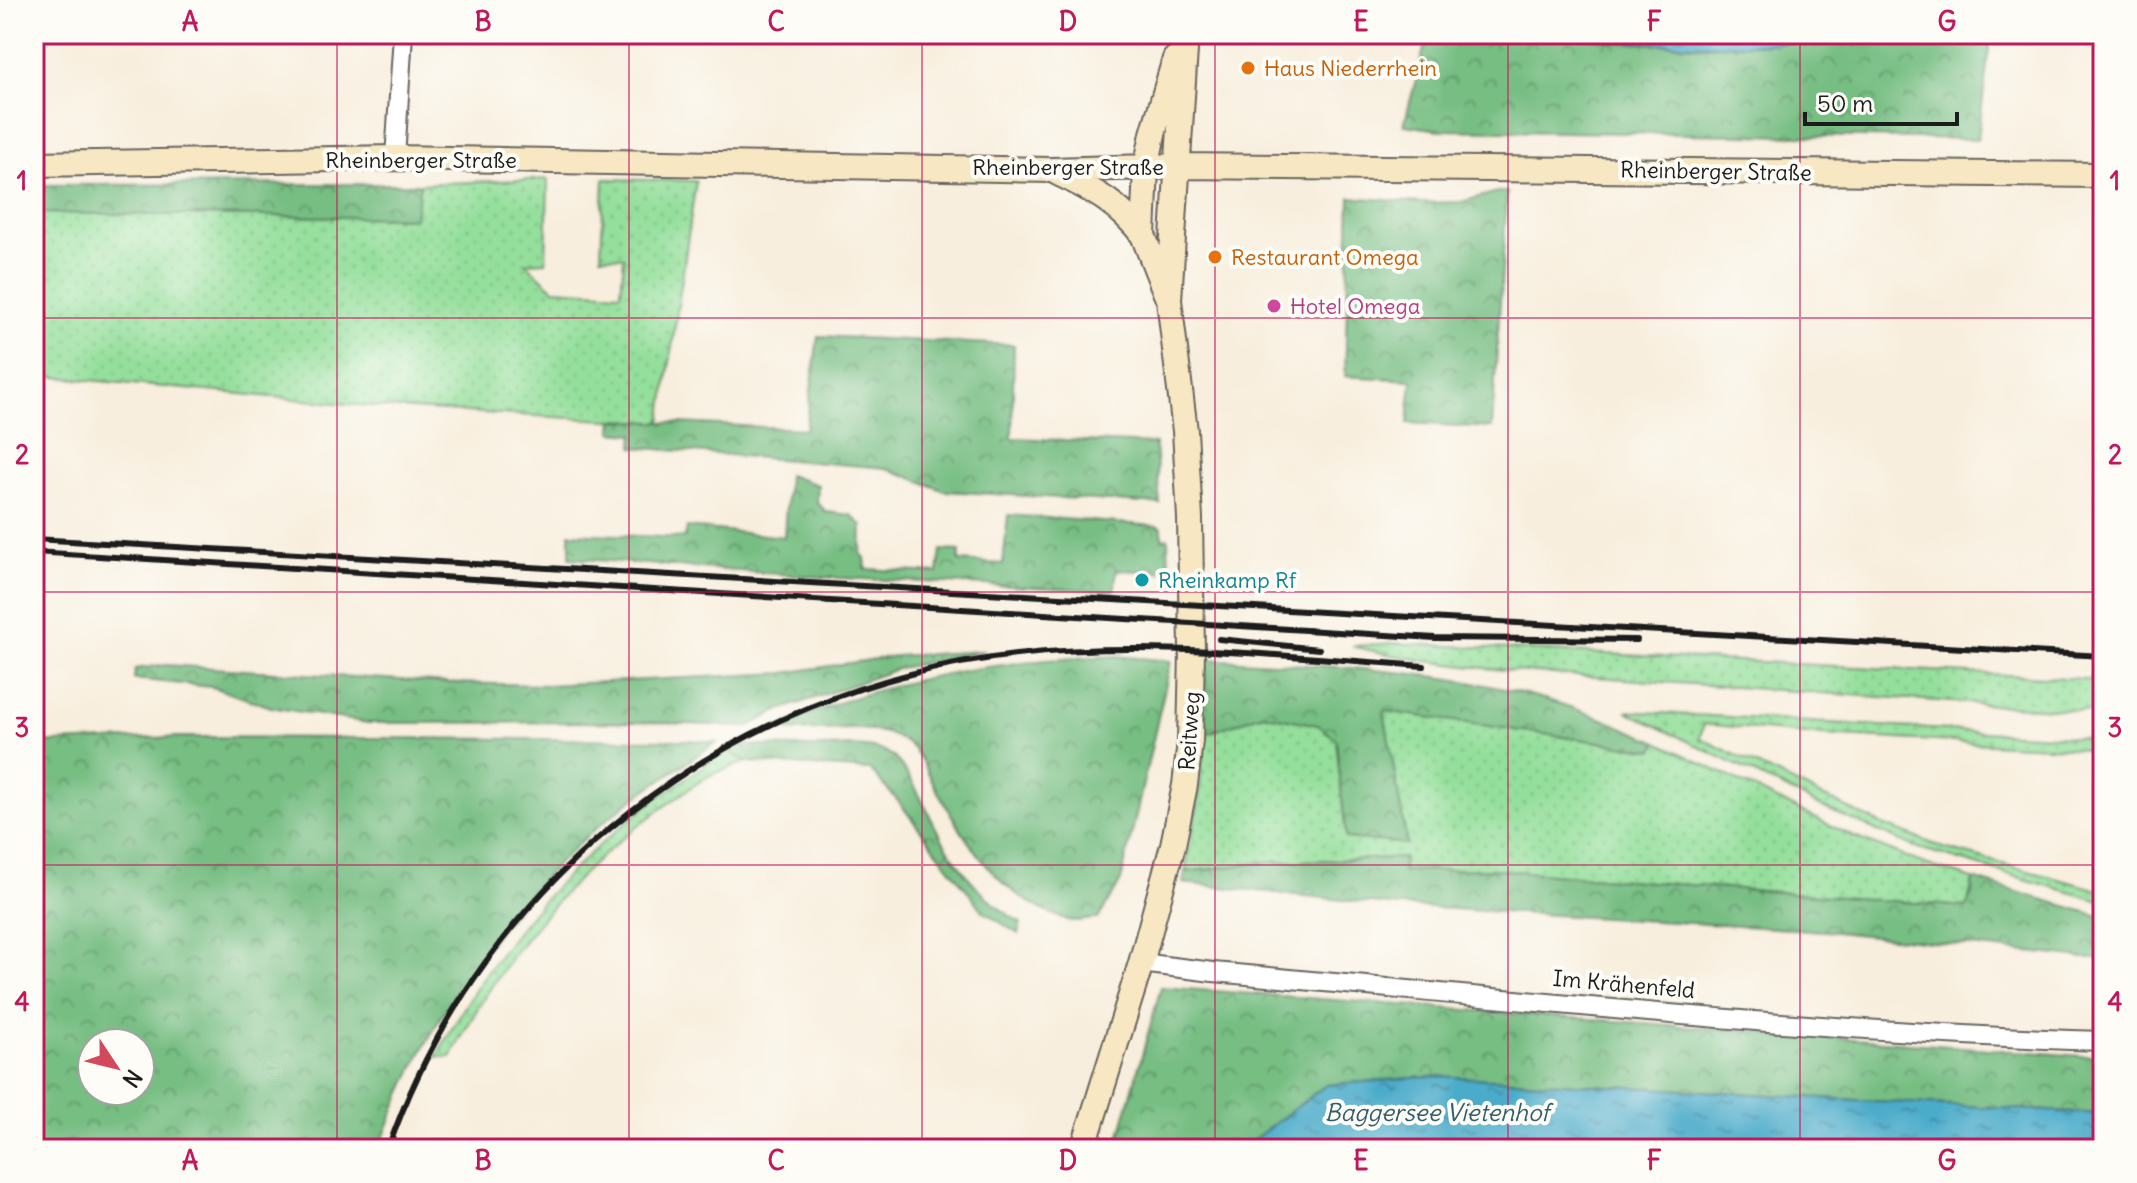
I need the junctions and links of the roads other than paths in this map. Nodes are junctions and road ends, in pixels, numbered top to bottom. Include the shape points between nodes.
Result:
1 (403, 34) edge
2 (1184, 34) edge
3 (395, 158) junction
4 (34, 164) edge
5 (1179, 166) junction
6 (1146, 168) junction
7 (1051, 170) junction
8 (2103, 175) edge
9 (1143, 235) junction
10 (1169, 300) junction
11 (1141, 963) junction
12 (2103, 1041) edge
13 (1083, 1149) edge

1 - 3 street
2 - 5 main road, Reitweg
2 - 6 main road, Reitweg
3 - 4 main road, Rheinberger Straße
3 - 7 main road, Rheinberger Straße
5 - 6 main road, Rheinberger Straße
5 - 8 main road, Rheinberger Straße
5 - 10 main road, Reitweg
6 - 7 main road, Rheinberger Straße
6 - 9 main road, Reitweg
7 - 9 main road via 1109,200
9 - 10 main road, Reitweg
10 - 11 main road, Reitweg via 1190,518 1191,717 1173,845
11 - 12 street, Im Krähenfeld via 1773,1021
11 - 13 main road, Reitweg

